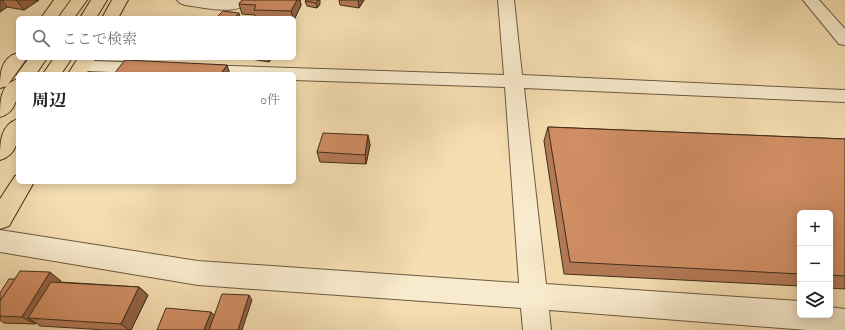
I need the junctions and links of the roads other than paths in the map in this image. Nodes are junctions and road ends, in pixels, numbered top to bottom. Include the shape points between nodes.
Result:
1 (62, 0) edge
2 (79, 0) edge
3 (99, 0) edge
4 (120, 0) edge
5 (132, 0) edge
6 (185, 0) edge
7 (243, 0) edge
8 (506, 0) edge
9 (811, 0) edge
10 (50, 16) edge
11 (67, 16) edge
12 (89, 16) edge
13 (111, 16) edge
14 (123, 16) edge
15 (845, 40) edge
16 (16, 60) edge
17 (36, 60) edge
18 (62, 60) edge
19 (90, 66) edge
20 (28, 72) edge
21 (53, 72) edge
22 (235, 72) edge
23 (296, 74) edge
24 (513, 81) junction
25 (0, 82) edge
26 (16, 88) edge
27 (845, 96) edge
28 (0, 110) edge
29 (16, 129) edge
30 (0, 152) edge
31 (16, 173) edge
32 (23, 184) edge
33 (0, 198) edge
34 (0, 218) edge
35 (0, 241) edge
36 (533, 296) junction
37 (845, 323) edge
38 (537, 330) edge

1 - 10 highway
2 - 11 highway
3 - 12 highway
4 - 13 highway
5 - 14 highway
6 - 7 street via 227,6
8 - 24 street
9 - 15 street
16 - 25 highway
17 - 20 highway
18 - 21 highway
19 - 22 street
23 - 24 street
24 - 27 street
24 - 36 street
26 - 28 highway
29 - 30 highway
31 - 33 highway
32 - 34 highway
35 - 36 street via 198,273
36 - 37 street via 799,315
36 - 38 street

